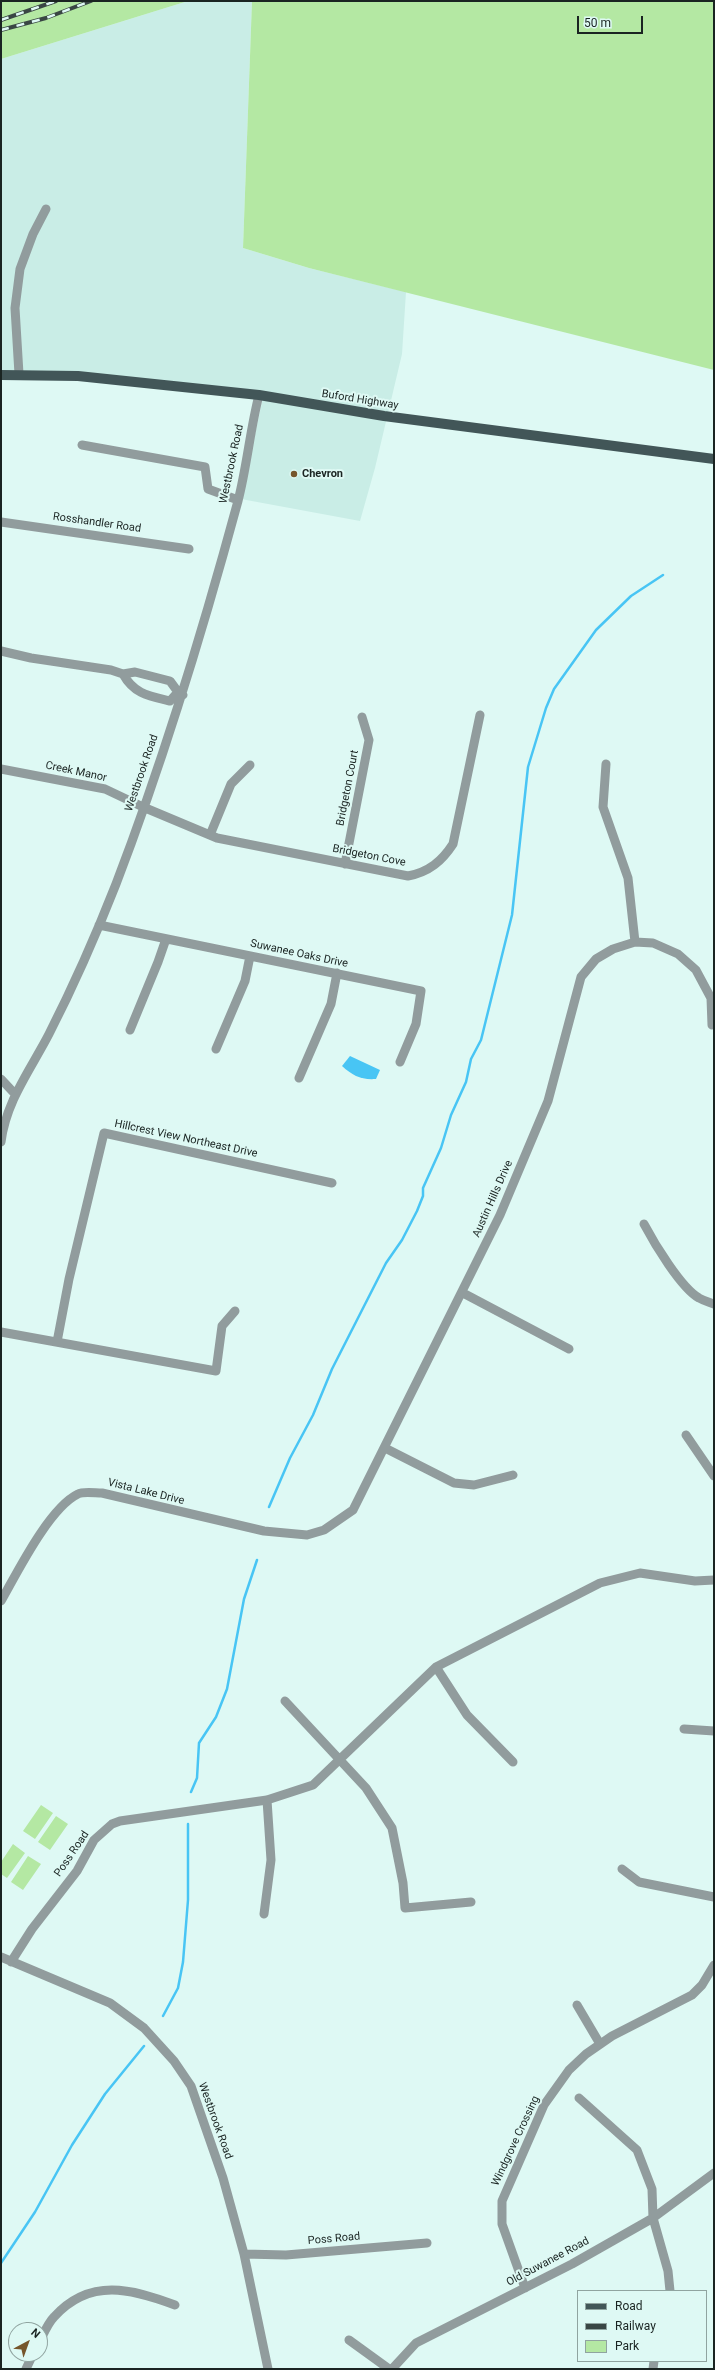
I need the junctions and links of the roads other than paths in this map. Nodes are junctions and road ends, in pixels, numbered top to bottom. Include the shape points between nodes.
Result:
1 (46, 209) dead end
2 (1, 374) edge
3 (19, 374) junction
4 (259, 395) junction
5 (82, 445) dead end
6 (714, 459) edge
7 (238, 500) junction
8 (1, 522) edge
9 (189, 549) dead end
10 (1, 651) edge
11 (123, 674) junction
12 (181, 694) junction
13 (480, 715) dead end
14 (362, 717) dead end
15 (606, 764) dead end
16 (250, 765) dead end
17 (1, 769) edge
18 (143, 807) junction
19 (210, 835) junction
20 (345, 864) junction
21 (99, 925) junction
22 (166, 939) junction
23 (635, 942) junction
24 (250, 956) junction
25 (337, 973) junction
26 (712, 1024) dead end
27 (130, 1030) dead end
28 (216, 1049) dead end
29 (400, 1062) dead end
30 (299, 1078) dead end
31 (1, 1079) edge
32 (15, 1094) junction
33 (1, 1142) edge
34 (332, 1183) dead end
35 (644, 1224) dead end
36 (463, 1293) junction
37 (714, 1304) edge
38 (235, 1311) dead end
39 (1, 1332) edge
40 (57, 1342) junction
41 (569, 1349) dead end
42 (686, 1434) dead end
43 (385, 1448) junction
44 (513, 1475) dead end
45 (714, 1476) edge
46 (267, 1532) joint
47 (714, 1580) edge
48 (1, 1601) edge
49 (436, 1667) junction
50 (285, 1701) dead end
51 (684, 1729) dead end
52 (714, 1731) edge
53 (338, 1760) junction
54 (513, 1762) dead end
55 (267, 1800) junction
56 (622, 1869) dead end
57 (714, 1897) edge
58 (471, 1902) dead end
59 (264, 1914) dead end
60 (1, 1957) edge
61 (11, 1962) junction
62 (714, 1965) edge
63 (577, 2005) dead end
64 (600, 2044) junction
65 (579, 2098) dead end
66 (714, 2173) edge
67 (653, 2218) junction
68 (426, 2243) dead end
69 (244, 2254) junction
70 (525, 2288) junction
71 (670, 2290) edge
72 (175, 2305) dead end
73 (48, 2327) edge
74 (350, 2340) dead end
75 (268, 2369) edge
76 (389, 2369) edge
77 (392, 2369) edge

1 - 3 street via 20,269 15,308
2 - 3 main road, Buford Highway
3 - 4 main road, Buford Highway via 78,376
4 - 6 main road, Buford Highway via 384,416
4 - 7 street, Westbrook Road
5 - 7 street via 204,467 208,489
7 - 12 street, Westbrook Road
8 - 9 street, Rosshandler Road
10 - 11 street
11 - 12 street via 135,672 170,681
11 - 12 street via 130,687 152,697 170,701
12 - 18 street, Westbrook Road
13 - 20 street, Bridgeton Cove via 453,844 445,856 421,874 408,876
14 - 20 street, Bridgeton Court via 369,740
15 - 23 street via 603,807 628,878
16 - 19 street via 231,784
17 - 18 street, Creek Manor via 105,789
18 - 19 street, Bridgeton Cove
18 - 21 street, Westbrook Road
19 - 20 street, Bridgeton Cove
21 - 22 street, Suwanee Oaks Drive
21 - 32 street, Westbrook Road via 49,1033
22 - 24 street, Suwanee Oaks Drive
22 - 27 street
23 - 26 street, Austin Hills Drive via 653,942 678,954 696,970 711,998
23 - 36 street, Austin Hills Drive via 613,948 596,959 581,977 548,1101 500,1215
24 - 25 street, Suwanee Oaks Drive
24 - 28 street via 245,981
25 - 29 street, Suwanee Oaks Drive via 421,991 416,1024
25 - 30 street via 331,1004
31 - 32 street
32 - 33 street, Westbrook Road
34 - 40 street, Hillcrest View Northeast Drive via 104,1133 69,1279
35 - 37 street via 654,1244 683,1282 699,1298
36 - 41 street
36 - 43 street, Austin Hills Drive
38 - 40 street via 222,1326 216,1371
39 - 40 street
42 - 45 street
43 - 44 street via 454,1483 474,1485
43 - 46 street, Austin Hills Drive via 353,1510 340,1520 324,1530 306,1535
46 - 48 street, Vista Lake Drive via 102,1493 78,1494 57,1512 42,1531
47 - 49 street, Poss Road via 695,1581 640,1573 600,1583
49 - 53 street, Poss Road
49 - 54 street via 467,1715
50 - 53 street
51 - 52 street
53 - 55 street, Poss Road via 313,1785
53 - 58 street via 366,1788 392,1828 403,1883 405,1908
55 - 59 street via 271,1860
55 - 61 street, Poss Road via 112,1824 94,1840 77,1871 32,1929
56 - 57 street via 640,1882
60 - 61 street, Westbrook Road
61 - 69 street, Westbrook Road via 110,2004 144,2028 174,2061 191,2086 223,2178
62 - 64 street, Windgrove Crossing via 702,1985 692,1995
63 - 64 street
64 - 70 street, Windgrove Crossing via 569,2070 544,2105 502,2201 502,2224
65 - 67 street via 637,2150 652,2189
66 - 67 street, Old Suwanee Road
67 - 70 street, Old Suwanee Road
67 - 71 street via 668,2271
68 - 69 street, Poss Road via 286,2255
69 - 75 street, Westbrook Road
70 - 77 street, Old Suwanee Road via 416,2343
72 - 73 street via 151,2296 109,2288 89,2294 70,2304 54,2317
74 - 76 street

